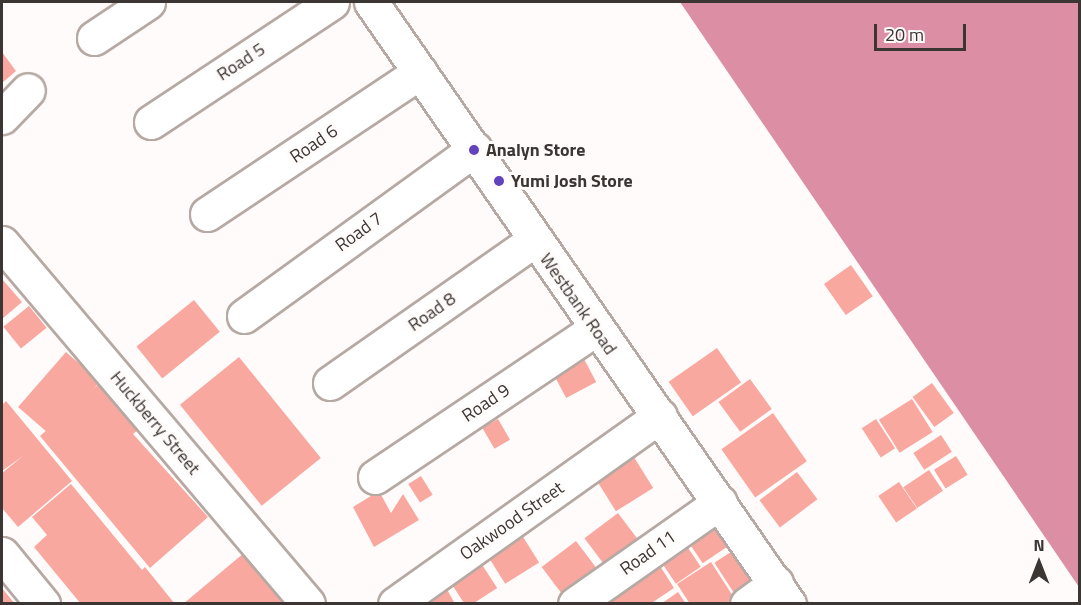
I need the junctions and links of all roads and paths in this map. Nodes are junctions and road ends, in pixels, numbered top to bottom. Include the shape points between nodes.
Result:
1 (148, 2) edge
2 (332, 2) edge
3 (371, 2) edge
4 (94, 38) dead end
5 (420, 72) junction
6 (28, 90) dead end
7 (2, 117) edge
8 (150, 122) dead end
9 (475, 149) junction
10 (207, 214) dead end
11 (534, 240) junction
12 (2, 243) edge
13 (244, 316) dead end
14 (596, 329) junction
15 (330, 383) dead end
16 (660, 416) junction
17 (375, 477) dead end
18 (720, 502) junction
19 (2, 554) edge
20 (783, 593) edge
21 (43, 603) edge
22 (308, 603) edge
23 (395, 603) edge
24 (575, 603) edge
25 (747, 603) edge

1 - 4 street
2 - 8 street, Road 5
3 - 5 street, Westbank Road
5 - 9 street, Westbank Road
5 - 10 street, Road 6
6 - 7 street
9 - 11 street, Westbank Road
9 - 13 street, Road 7
11 - 14 street, Westbank Road
11 - 15 street, Road 8
12 - 22 street, Huckberry Street
14 - 16 street, Westbank Road
14 - 17 street, Road 9
16 - 18 street, Westbank Road
16 - 23 street, Oakwood Street
18 - 20 street, Westbank Road
18 - 24 street, Road 11
19 - 21 street
20 - 25 street

